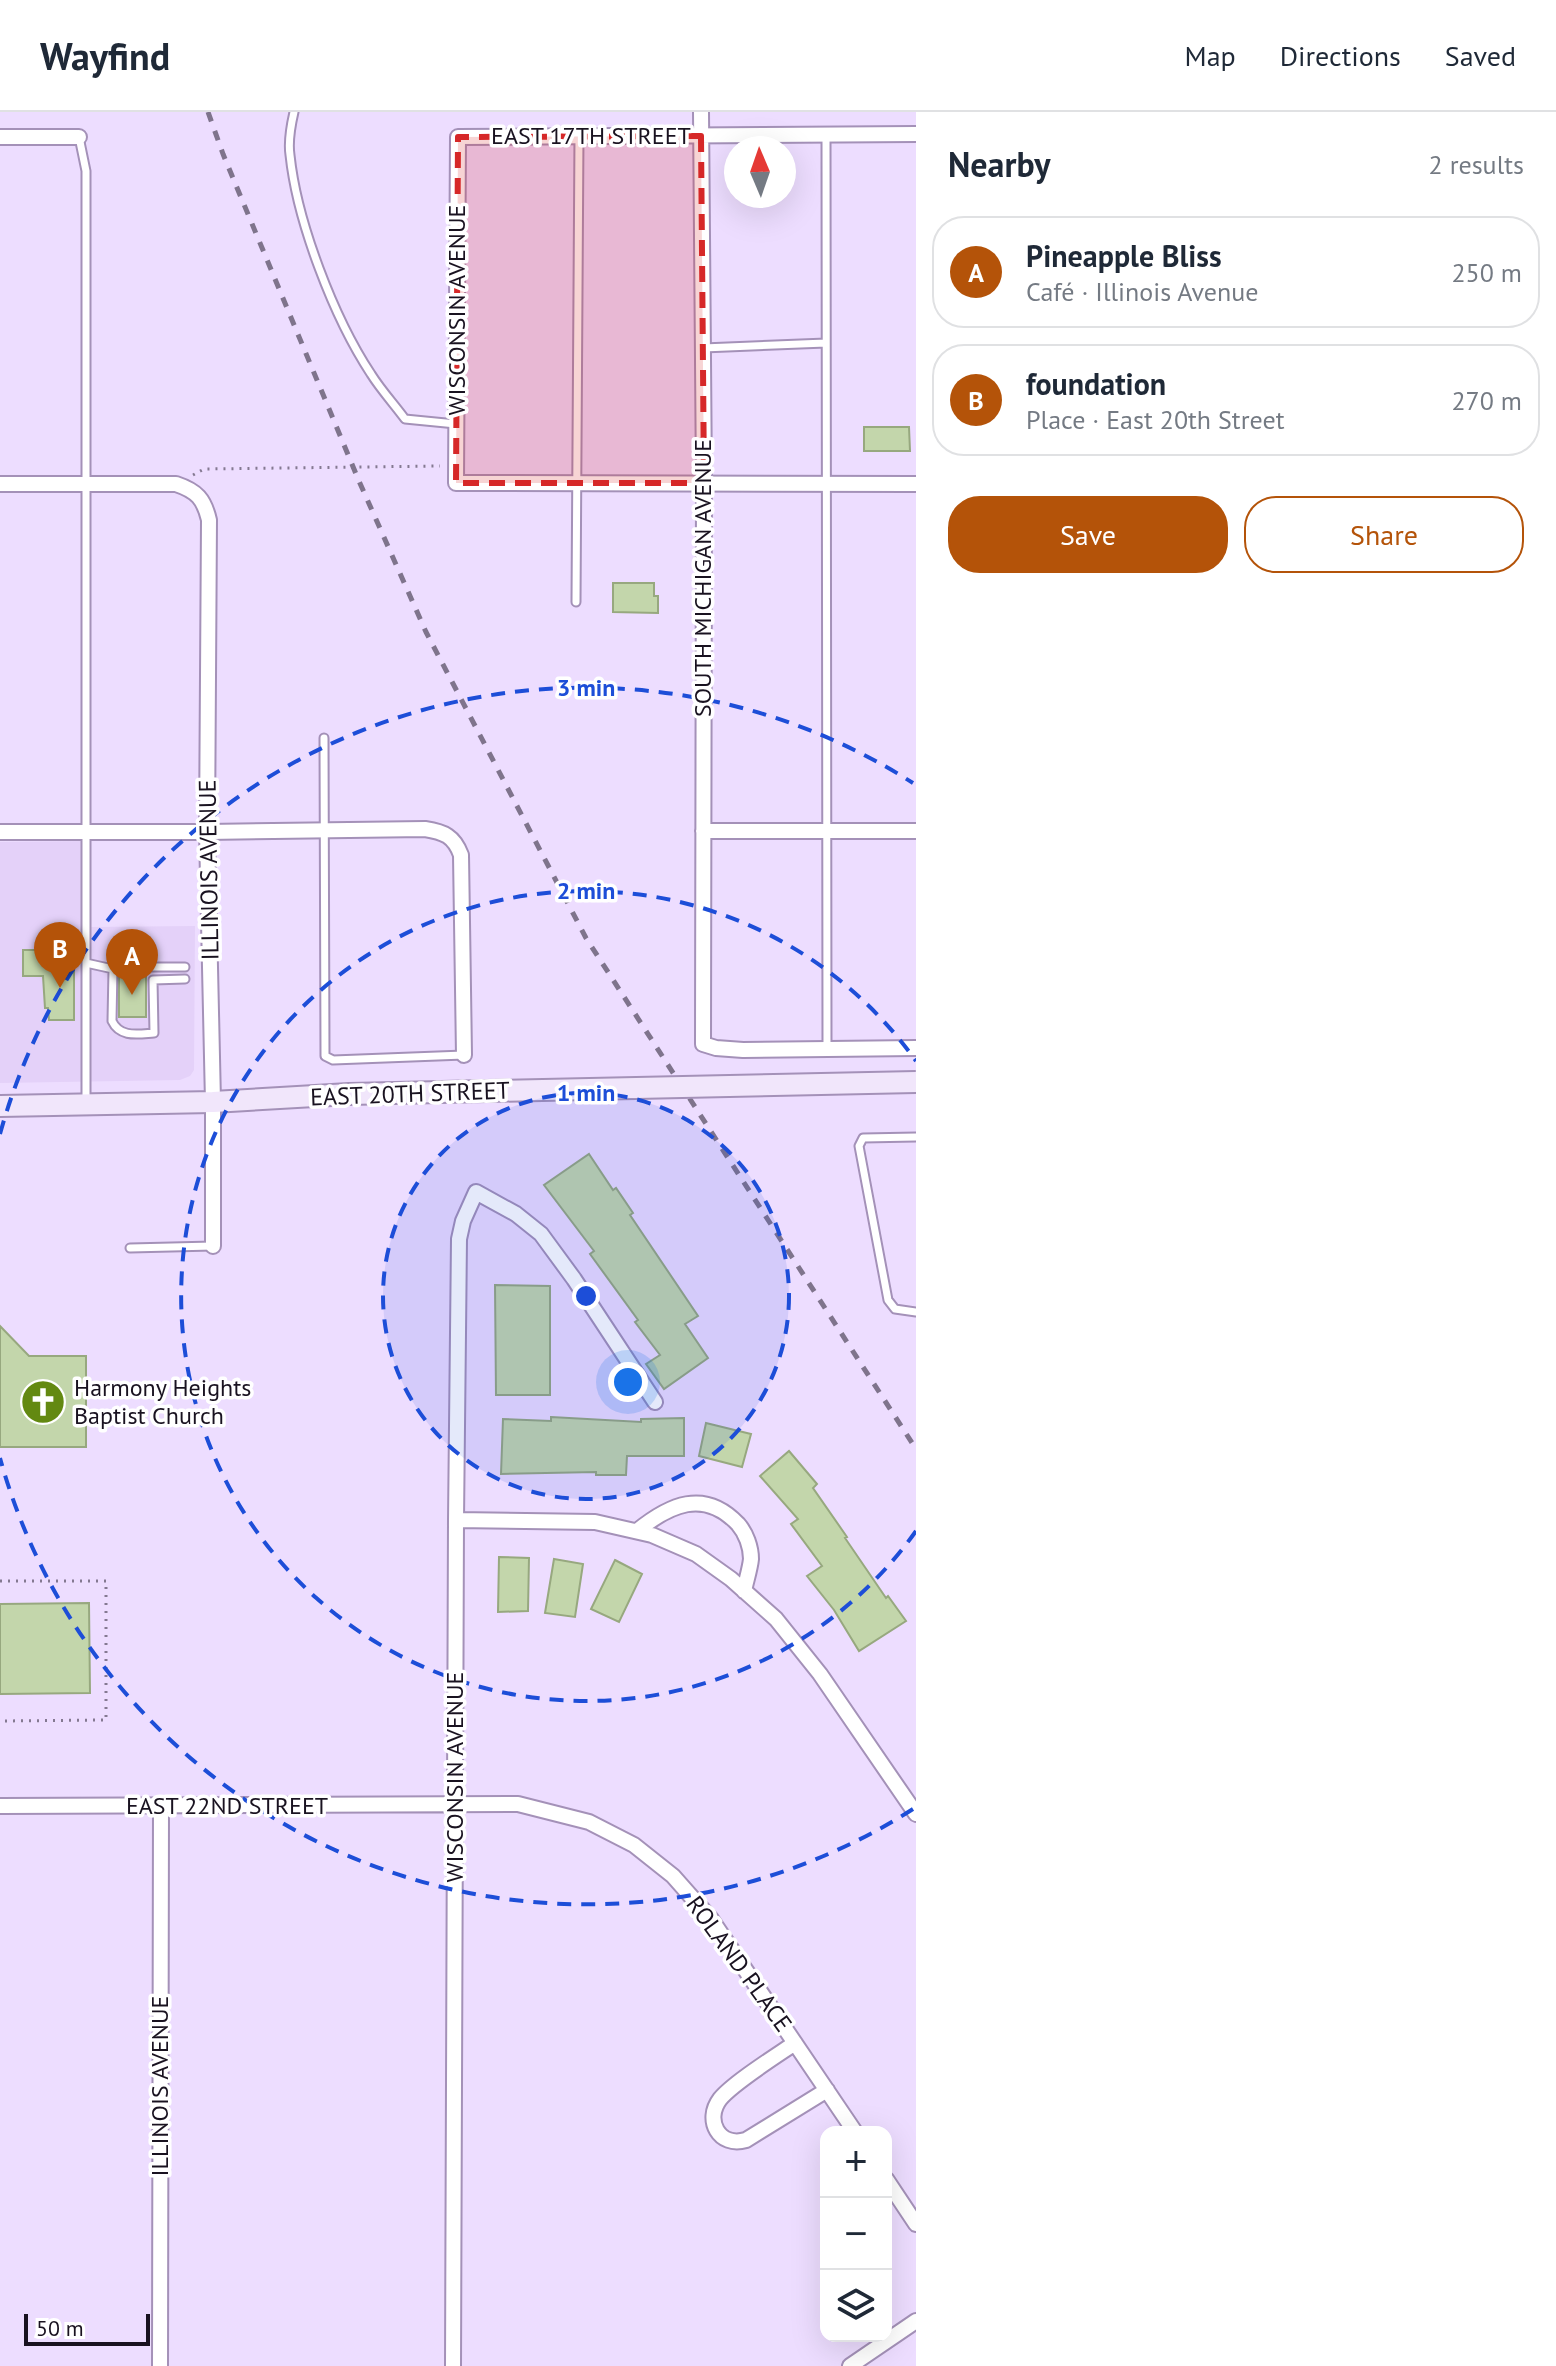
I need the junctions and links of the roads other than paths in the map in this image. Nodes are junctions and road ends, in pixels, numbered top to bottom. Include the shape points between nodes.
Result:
1 (294, 112) edge
2 (701, 112) edge
3 (916, 134) edge
4 (826, 135) junction
5 (579, 136) junction
6 (701, 136) junction
7 (0, 137) edge
8 (79, 137) joint
9 (458, 137) joint
10 (826, 343) junction
11 (703, 348) junction
12 (456, 424) junction
13 (576, 483) junction
14 (704, 483) junction
15 (827, 483) junction
16 (0, 484) edge
17 (86, 484) junction
18 (916, 484) edge
19 (576, 602) dead end
20 (324, 738) dead end
21 (325, 831) junction
22 (703, 831) junction
23 (828, 831) junction
24 (916, 831) edge
25 (0, 832) edge
26 (85, 832) junction
27 (207, 832) junction
28 (86, 963) junction
29 (153, 967) junction
30 (185, 967) dead end
31 (113, 969) junction
32 (185, 979) dead end
33 (153, 980) junction
34 (916, 1048) edge
35 (827, 1049) junction
36 (464, 1055) joint
37 (916, 1082) edge
38 (213, 1102) junction
39 (86, 1105) junction
40 (0, 1106) edge
41 (916, 1137) edge
42 (213, 1246) joint
43 (130, 1248) dead end
44 (916, 1312) edge
45 (655, 1402) dead end
46 (456, 1520) junction
47 (637, 1531) junction
48 (744, 1591) junction
49 (455, 1804) junction
50 (0, 1806) edge
51 (161, 1806) junction
52 (916, 1814) edge
53 (795, 2043) junction
54 (827, 2090) junction
55 (851, 2126) edge
56 (892, 2188) edge
57 (916, 2224) edge
58 (916, 2321) edge
59 (160, 2366) edge
60 (453, 2366) edge
61 (850, 2366) edge

1 - 12 lane via 289,152 301,207 318,265 347,332 405,419
2 - 6 street, SOUTH MICHIGAN AVENUE
3 - 4 street, EAST 17TH STREET
4 - 6 street, EAST 17TH STREET
4 - 10 lane
5 - 6 street, EAST 17TH STREET
5 - 9 street, EAST 17TH STREET
5 - 13 lane
6 - 11 street, SOUTH MICHIGAN AVENUE
7 - 8 street
8 - 17 lane via 86,171
9 - 12 street, WISCONSIN AVENUE
10 - 11 lane
10 - 15 lane
11 - 14 street, SOUTH MICHIGAN AVENUE
12 - 13 street, WISCONSIN AVENUE via 456,477
13 - 14 street
13 - 19 lane
14 - 15 street
14 - 22 street, SOUTH MICHIGAN AVENUE
15 - 18 street
15 - 23 lane
16 - 17 street
17 - 26 lane
17 - 27 street, ILLINOIS AVENUE via 176,484 200,495 209,520
20 - 21 lane
21 - 27 street
21 - 36 street via 425,829 450,836 457,845
21 - 36 lane via 325,1056 333,1060
22 - 23 street
22 - 35 street, SOUTH MICHIGAN AVENUE via 703,1044 743,1050
23 - 24 street
23 - 35 lane
25 - 26 street
26 - 27 street
26 - 28 lane
27 - 38 street, ILLINOIS AVENUE
28 - 31 lane
28 - 39 lane
29 - 30 lane
29 - 31 lane
29 - 33 lane
31 - 33 lane via 112,1021 128,1035 154,1033
32 - 33 lane
34 - 35 street
37 - 38 main road, EAST 20TH STREET, bridge via 349,1094
38 - 39 main road, EAST 20TH STREET
38 - 42 street, ILLINOIS AVENUE
39 - 40 main road, EAST 20TH STREET
41 - 44 lane via 863,1138 859,1146 888,1300 895,1309
42 - 43 lane
45 - 46 street, WISCONSIN AVENUE via 541,1234 476,1192 459,1239
46 - 47 street via 595,1522
46 - 49 street, WISCONSIN AVENUE
47 - 48 street via 696,1554
47 - 48 street via 678,1506 716,1507 742,1529 749,1546
48 - 52 street via 776,1619 820,1674
49 - 51 street, EAST 22ND STREET
49 - 53 street, ROLAND PLACE via 518,1804 560,1813 634,1845 673,1876 711,1919
49 - 60 street, WISCONSIN AVENUE
50 - 51 street, EAST 22ND STREET
51 - 59 street, ILLINOIS AVENUE
53 - 54 street, ROLAND PLACE
53 - 54 street via 725,2093 715,2108 714,2128 729,2141 746,2140
54 - 55 street, ROLAND PLACE
56 - 57 street
58 - 61 street

